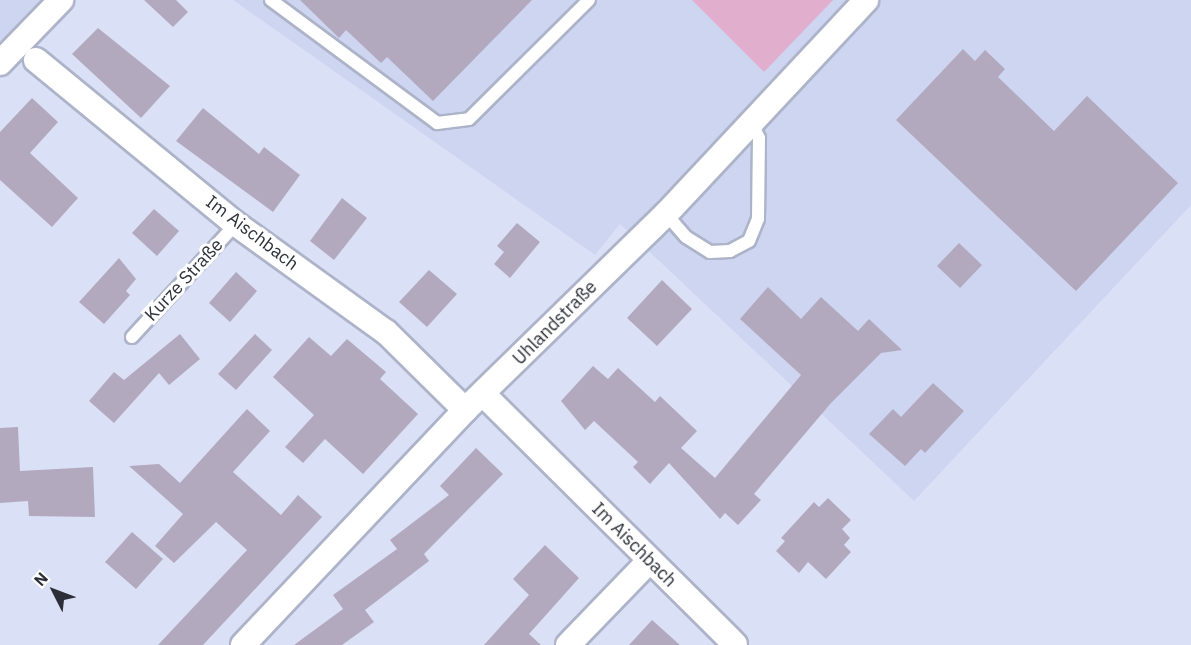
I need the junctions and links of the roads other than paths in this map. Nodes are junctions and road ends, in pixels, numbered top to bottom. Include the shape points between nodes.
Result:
1 (61, 0) edge
2 (271, 0) edge
3 (589, 0) edge
4 (866, 0) edge
5 (36, 60) dead end
6 (0, 63) edge
7 (752, 124) junction
8 (666, 214) junction
9 (236, 224) junction
10 (132, 337) dead end
11 (483, 394) junction
12 (465, 410) junction
13 (649, 561) junction
14 (735, 644) edge
15 (243, 645) edge
16 (568, 645) edge

1 - 6 street
2 - 3 lane via 437,123 469,119
4 - 7 street, Uhlandstraße
5 - 9 street, Im Aischbach
7 - 8 street, Uhlandstraße
7 - 8 lane via 759,138 758,219 749,241 730,251 710,252 686,237
8 - 11 street, Uhlandstraße
9 - 10 lane, Kurze Straße
9 - 12 street, Im Aischbach via 386,332
11 - 12 street, Uhlandstraße
11 - 13 street, Im Aischbach
12 - 15 street, Uhlandstraße
13 - 14 street, Im Aischbach
13 - 16 street

